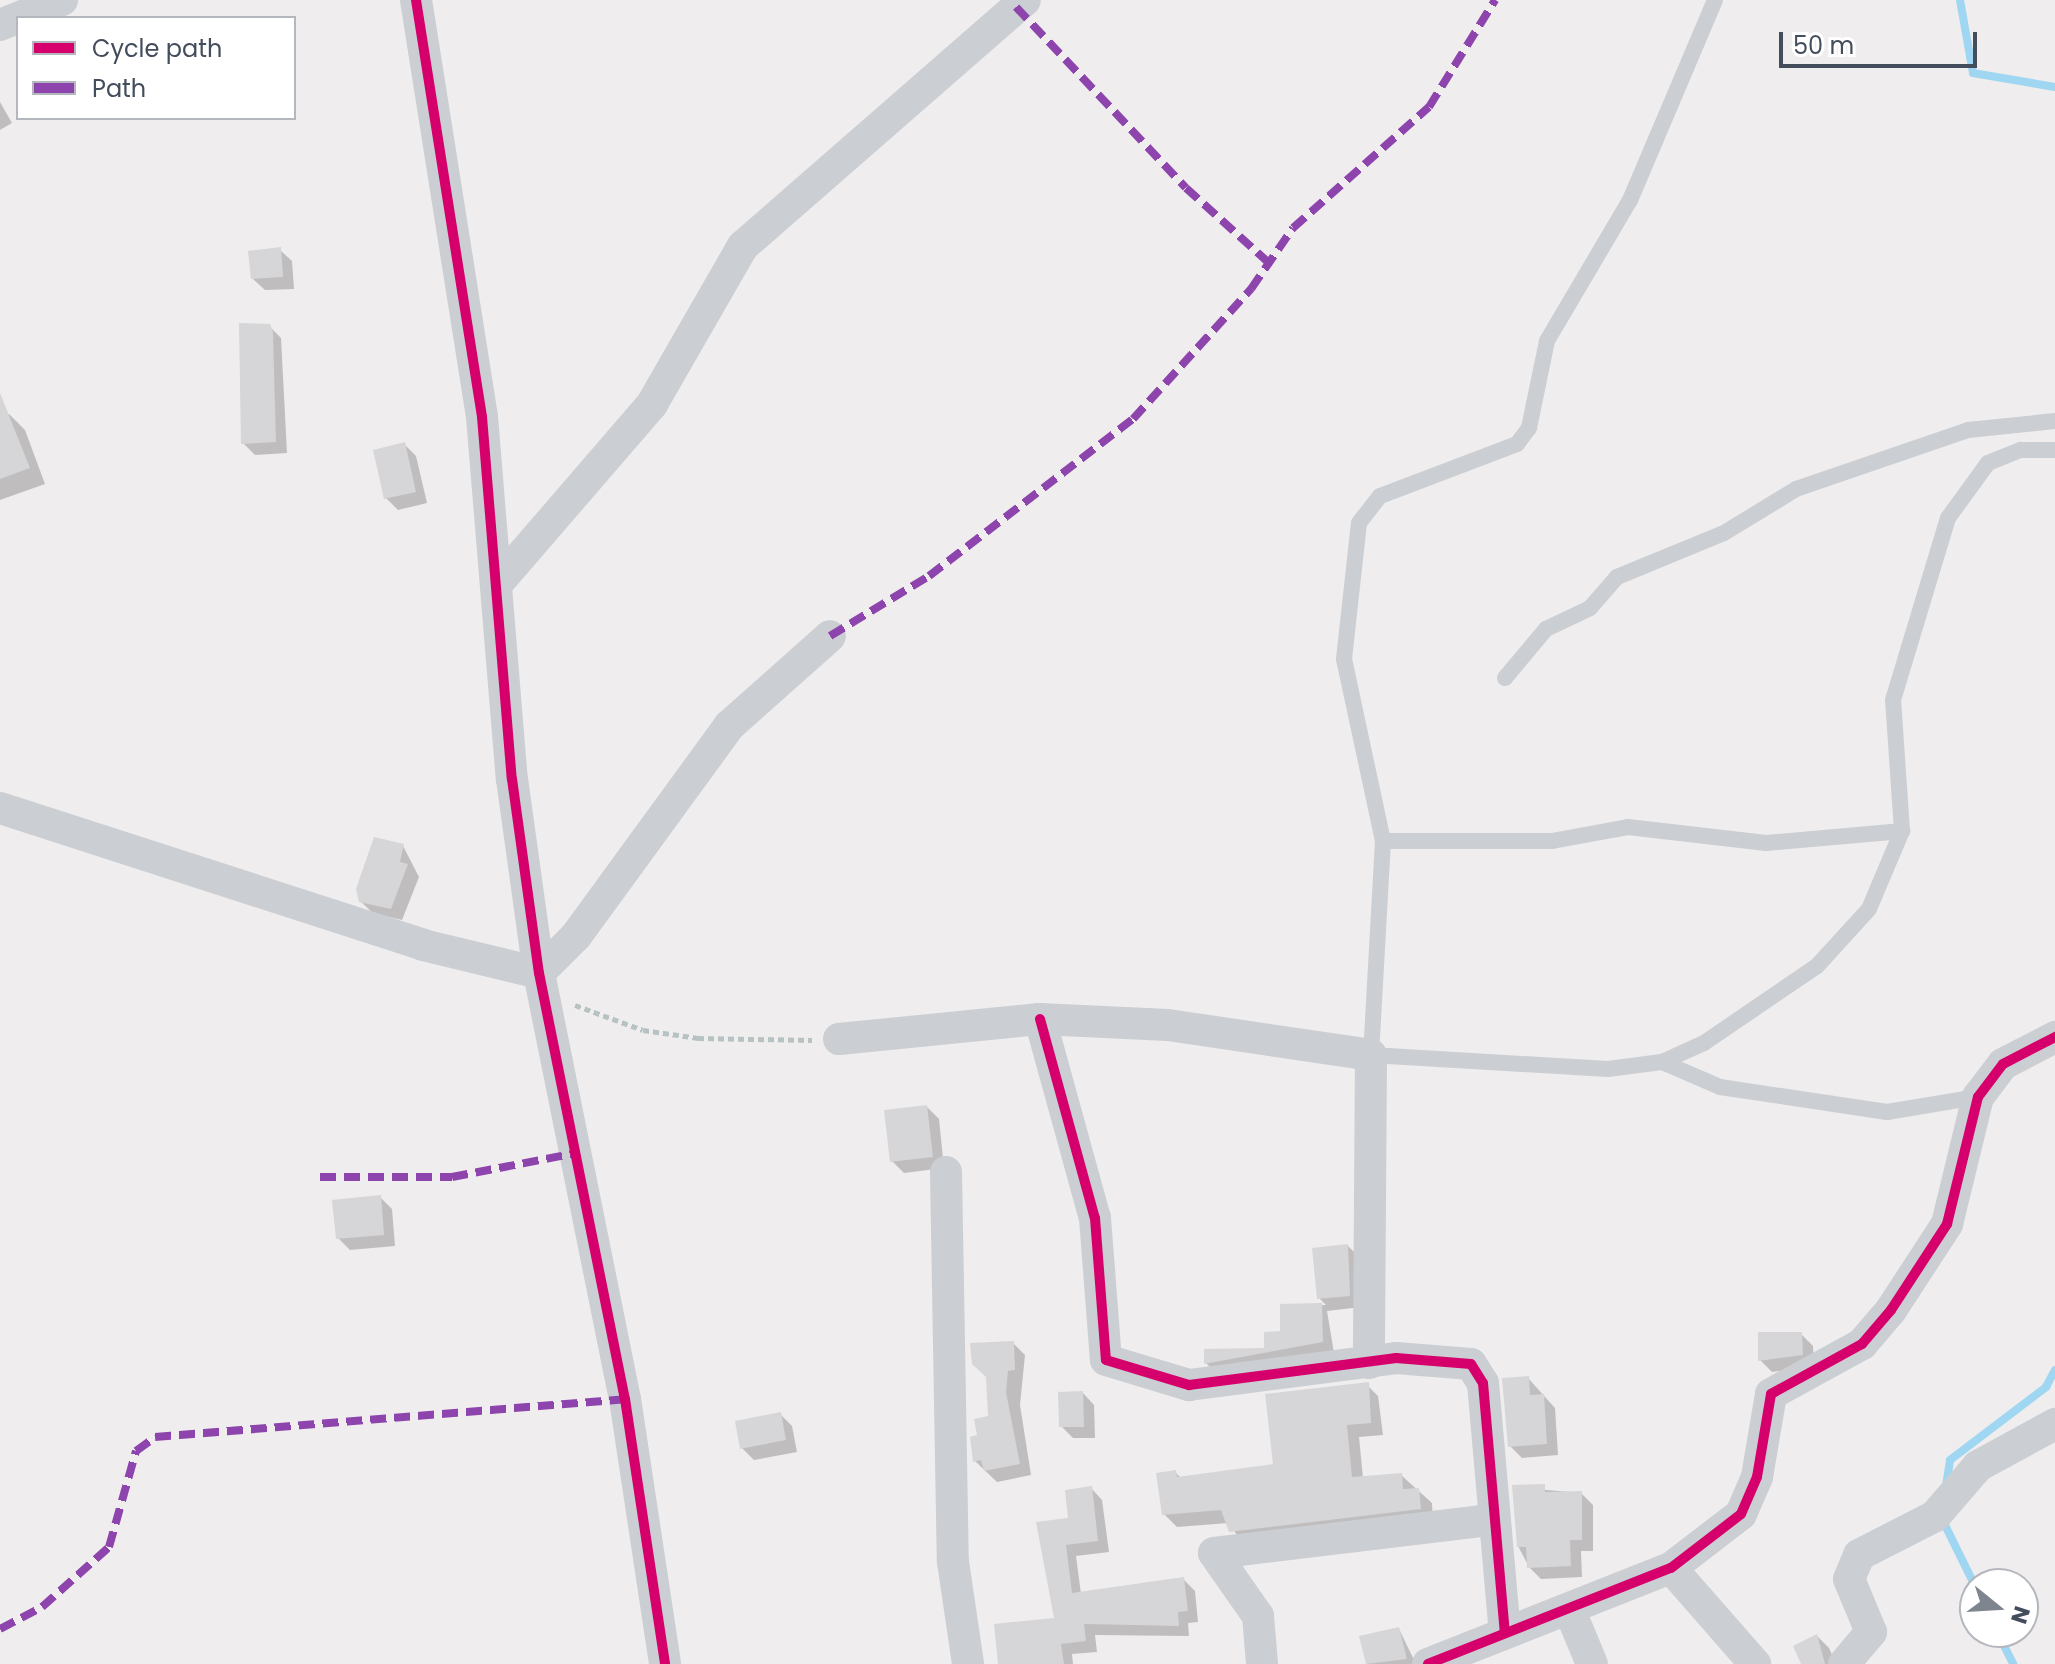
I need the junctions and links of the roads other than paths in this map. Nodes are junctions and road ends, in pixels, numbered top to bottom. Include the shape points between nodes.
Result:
1 (62, 0) edge
2 (416, 0) edge
3 (1025, 0) edge
4 (1715, 0) edge
5 (22, 16) edge
6 (2055, 421) edge
7 (2055, 450) edge
8 (496, 585) junction
9 (830, 636) dead end
10 (1505, 678) dead end
11 (0, 808) edge
12 (1902, 831) junction
13 (1383, 841) junction
14 (542, 983) junction
15 (1040, 1019) junction
16 (2055, 1037) edge
17 (839, 1039) road end
18 (1371, 1055) junction
19 (1662, 1062) junction
20 (1978, 1097) junction
21 (946, 1172) dead end
22 (1369, 1363) junction
23 (2055, 1424) edge
24 (1491, 1520) junction
25 (1671, 1568) junction
26 (1570, 1611) junction
27 (1505, 1633) junction
28 (1462, 1658) edge
29 (665, 1664) edge
30 (968, 1664) edge
31 (1262, 1664) edge
32 (1428, 1664) edge
33 (1592, 1664) edge
34 (1755, 1664) edge
35 (1844, 1664) edge

1 - 5 street
2 - 8 street via 482,417
3 - 8 street via 743,246 652,404
4 - 13 lane via 1630,200 1547,341 1529,428 1517,444 1380,496 1359,523 1344,659
6 - 10 lane via 1968,430 1796,489 1724,533 1617,577 1590,608 1546,629
7 - 12 lane via 2021,450 1988,463 1948,518 1893,700
8 - 14 street
9 - 14 street via 729,726
11 - 14 street
12 - 13 lane via 1766,843 1628,827 1552,841
12 - 19 lane via 1869,909 1844,940 1714,1037
13 - 18 lane
14 - 29 street via 625,1399
15 - 17 street
15 - 18 street via 1168,1025
15 - 22 street via 1095,1218 1106,1360 1189,1385
16 - 20 street via 2003,1064
18 - 19 lane via 1608,1069
18 - 22 street
19 - 20 lane via 1720,1087 1887,1112
20 - 25 street via 1955,1201 1921,1270 1862,1344 1771,1394 1757,1477 1741,1514
21 - 30 street via 953,1562
22 - 24 street via 1457,1359 1479,1370
23 - 35 street via 1978,1466 1935,1516 1852,1563 1849,1579 1871,1632
24 - 27 street
24 - 31 street via 1214,1553 1258,1616
25 - 26 street
25 - 34 street
26 - 27 street
26 - 33 street
27 - 28 street
28 - 32 street

